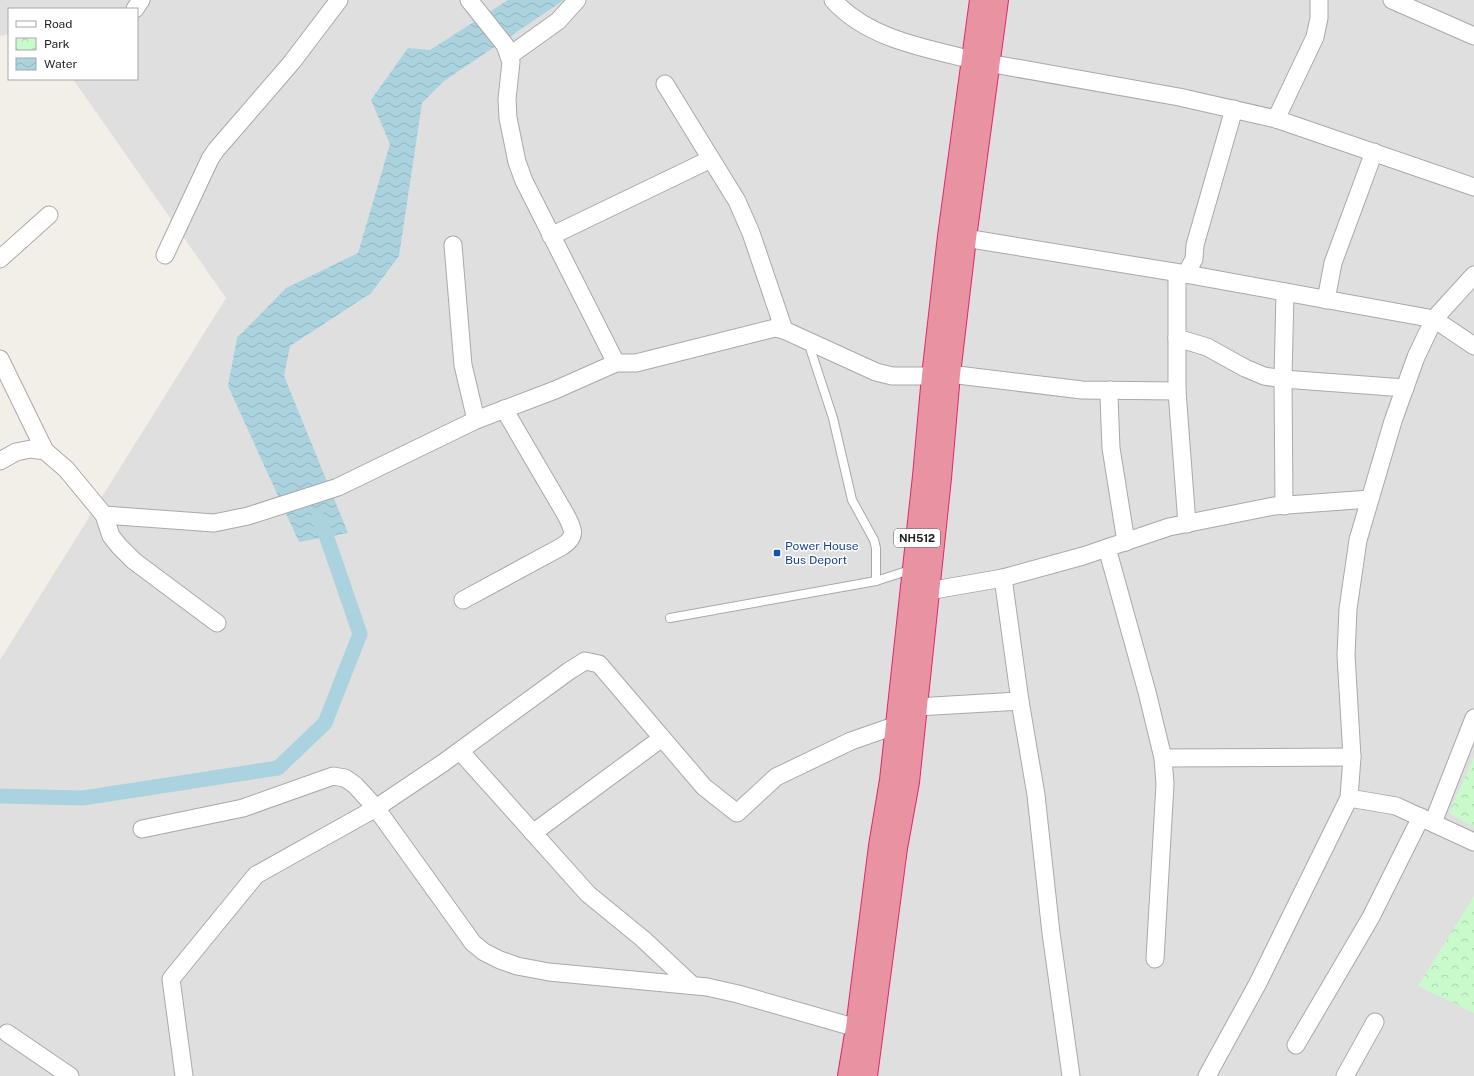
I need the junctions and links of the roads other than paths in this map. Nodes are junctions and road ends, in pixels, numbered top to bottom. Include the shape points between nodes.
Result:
1 (339, 0) edge
2 (469, 0) edge
3 (577, 0) edge
4 (833, 0) edge
5 (981, 0) edge
6 (997, 0) edge
7 (1319, 0) edge
8 (1392, 0) edge
9 (1472, 32) edge
10 (507, 50) junction
11 (980, 62) junction
12 (665, 84) dead end
13 (1234, 109) junction
14 (1276, 119) junction
15 (1374, 152) junction
16 (711, 159) junction
17 (1474, 187) edge
18 (49, 215) dead end
19 (551, 236) junction
20 (965, 238) junction
21 (453, 245) dead end
22 (165, 255) dead end
23 (0, 259) edge
24 (1181, 273) junction
25 (1474, 275) edge
26 (1285, 292) junction
27 (1326, 300) junction
28 (1434, 319) junction
29 (784, 330) junction
30 (1177, 338) junction
31 (807, 341) junction
32 (1474, 346) edge
33 (0, 359) edge
34 (616, 363) junction
35 (941, 375) junction
36 (1283, 380) junction
37 (1405, 388) junction
38 (1110, 390) junction
39 (1177, 391) junction
40 (504, 409) junction
41 (476, 420) junction
42 (45, 451) junction
43 (0, 460) edge
44 (1370, 499) junction
45 (1284, 506) junction
46 (104, 514) junction
47 (1187, 524) junction
48 (1126, 542) junction
49 (1107, 548) junction
50 (914, 569) junction
51 (1003, 578) junction
52 (876, 581) junction
53 (928, 591) junction
54 (463, 600) dead end
55 (670, 618) dead end
56 (217, 623) dead end
57 (1020, 701) junction
58 (916, 707) junction
59 (1474, 718) edge
60 (905, 727) junction
61 (662, 738) junction
62 (460, 751) junction
63 (1352, 757) junction
64 (1163, 758) junction
65 (1349, 798) junction
66 (376, 808) junction
67 (1428, 820) junction
68 (142, 829) dead end
69 (533, 833) junction
70 (1474, 842) edge
71 (1156, 959) dead end
72 (692, 985) junction
73 (1375, 1022) dead end
74 (856, 1028) junction
75 (7, 1033) dead end
76 (1296, 1045) dead end
77 (70, 1076) edge
78 (184, 1076) edge
79 (849, 1076) edge
80 (866, 1076) edge
81 (1071, 1076) edge
82 (1207, 1076) edge
83 (1345, 1076) edge

1 - 22 street via 292,62 216,150
2 - 10 street
3 - 10 street via 558,20
4 - 11 street via 850,16 884,35 908,44
5 - 11 highway, NH512
6 - 11 highway, NH512
7 - 14 street via 1314,37
8 - 9 street
10 - 19 street via 511,62 506,99 517,162
11 - 13 street
11 - 20 highway, NH512
11 - 35 highway, NH512 via 949,236
12 - 16 street
13 - 14 street
13 - 24 street via 1195,245 1194,259
14 - 15 street
15 - 17 street
15 - 27 street via 1333,263
16 - 19 street
16 - 29 street via 737,201 751,233
18 - 23 street
19 - 34 street
20 - 24 street
20 - 35 highway, NH512
21 - 41 street via 463,365
24 - 26 street
24 - 30 street
25 - 28 street
26 - 27 street
26 - 36 street
27 - 28 street
28 - 32 street
28 - 37 street
29 - 31 street
29 - 34 street via 775,328 636,363
30 - 36 street via 1207,347 1264,376
30 - 39 street
31 - 35 street via 876,372 892,376
31 - 52 lane via 833,418 852,500 875,544
33 - 42 street
34 - 40 street
35 - 38 street via 1082,390
35 - 50 highway, NH512 via 924,476
35 - 53 highway, NH512 via 940,478
36 - 37 street
36 - 45 street
37 - 44 street
38 - 39 street
38 - 48 street via 1111,448
39 - 47 street
40 - 41 street
40 - 54 street via 566,515 573,534 570,541 561,548
41 - 46 street via 338,487 248,516 214,523
42 - 43 street via 31,449 16,452
42 - 46 street via 66,469
44 - 45 street
44 - 63 street via 1358,540 1348,609 1346,655
45 - 47 street
46 - 56 street via 111,536 134,561
47 - 48 street via 1169,527
48 - 49 street
49 - 51 street
49 - 64 street
50 - 52 lane
50 - 60 highway, NH512
51 - 53 street
51 - 57 street
52 - 55 lane
53 - 58 highway, NH512
57 - 58 street
57 - 81 street via 1036,795 1051,933
58 - 60 highway, NH512
59 - 67 street via 1434,820
60 - 61 street via 851,741 776,777 737,813 704,787
60 - 74 highway, NH512 via 892,780 877,867
60 - 80 highway, NH512 via 908,782 896,848
61 - 62 street via 599,664 585,661
61 - 69 street
62 - 66 street
62 - 69 street
63 - 64 street
63 - 65 street
64 - 71 street via 1165,784
65 - 67 street via 1396,806
65 - 82 street via 1258,983
66 - 68 street via 355,785 345,778 334,776 243,808
66 - 72 street via 473,943 484,952 516,966 549,972
66 - 78 street via 256,875 171,979
67 - 70 street
67 - 76 street
69 - 72 street via 588,894 643,939
72 - 74 street via 738,994
73 - 83 street
74 - 79 highway, NH512
75 - 77 street

